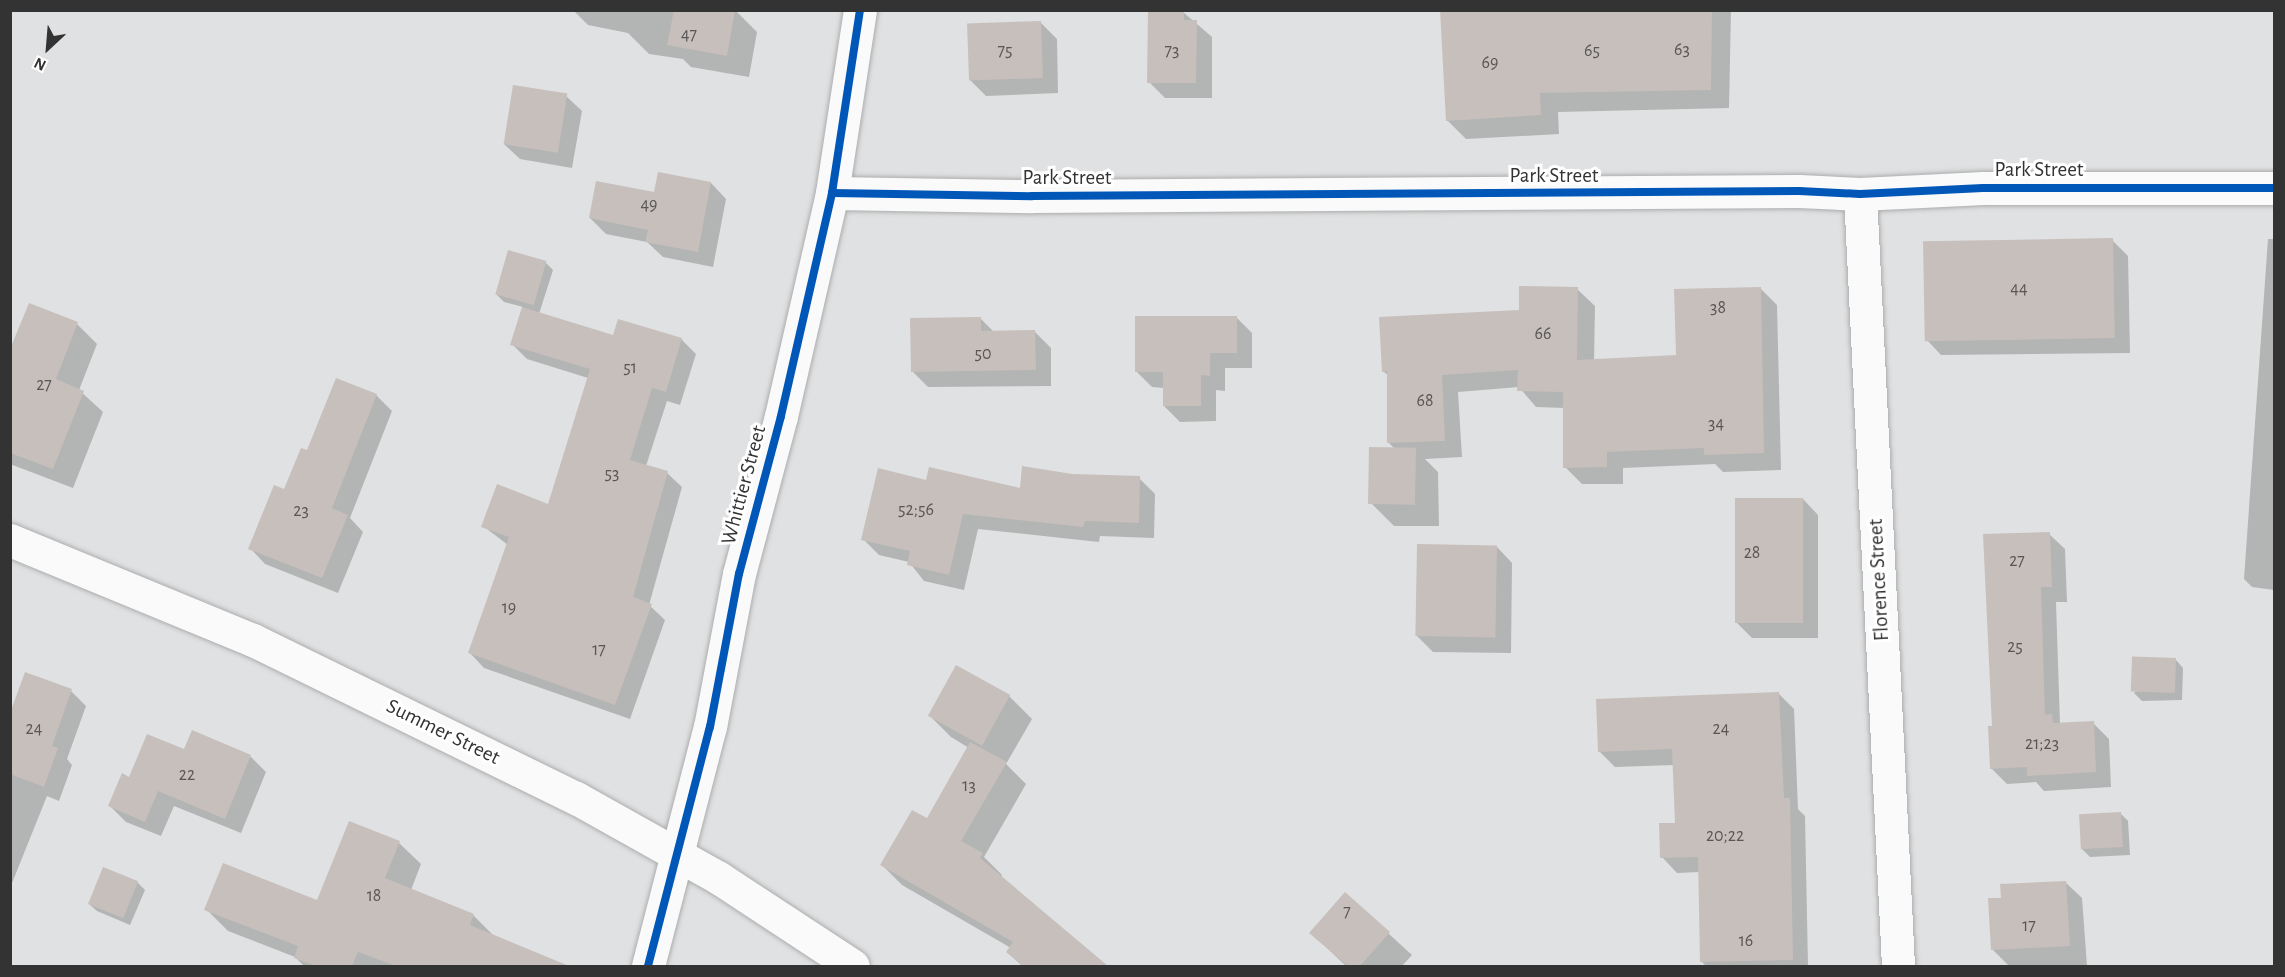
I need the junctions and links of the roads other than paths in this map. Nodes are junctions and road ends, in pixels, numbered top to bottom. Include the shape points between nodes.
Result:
1 (860, 10) edge
2 (2274, 188) edge
3 (832, 193) junction
4 (1860, 194) junction
5 (10, 540) edge
6 (678, 853) junction
7 (648, 966) edge
8 (853, 966) edge
9 (1898, 966) edge

1 - 3 street, Whittier Street
2 - 4 street, Park Street via 1983,188
3 - 4 street, Park Street via 1044,196 1799,190
3 - 6 street, Whittier Street via 781,416 739,574 710,727
4 - 9 street, Florence Street
5 - 6 street, Summer Street via 253,640 544,782
6 - 7 street, Whittier Street
6 - 8 street, Summer Street

